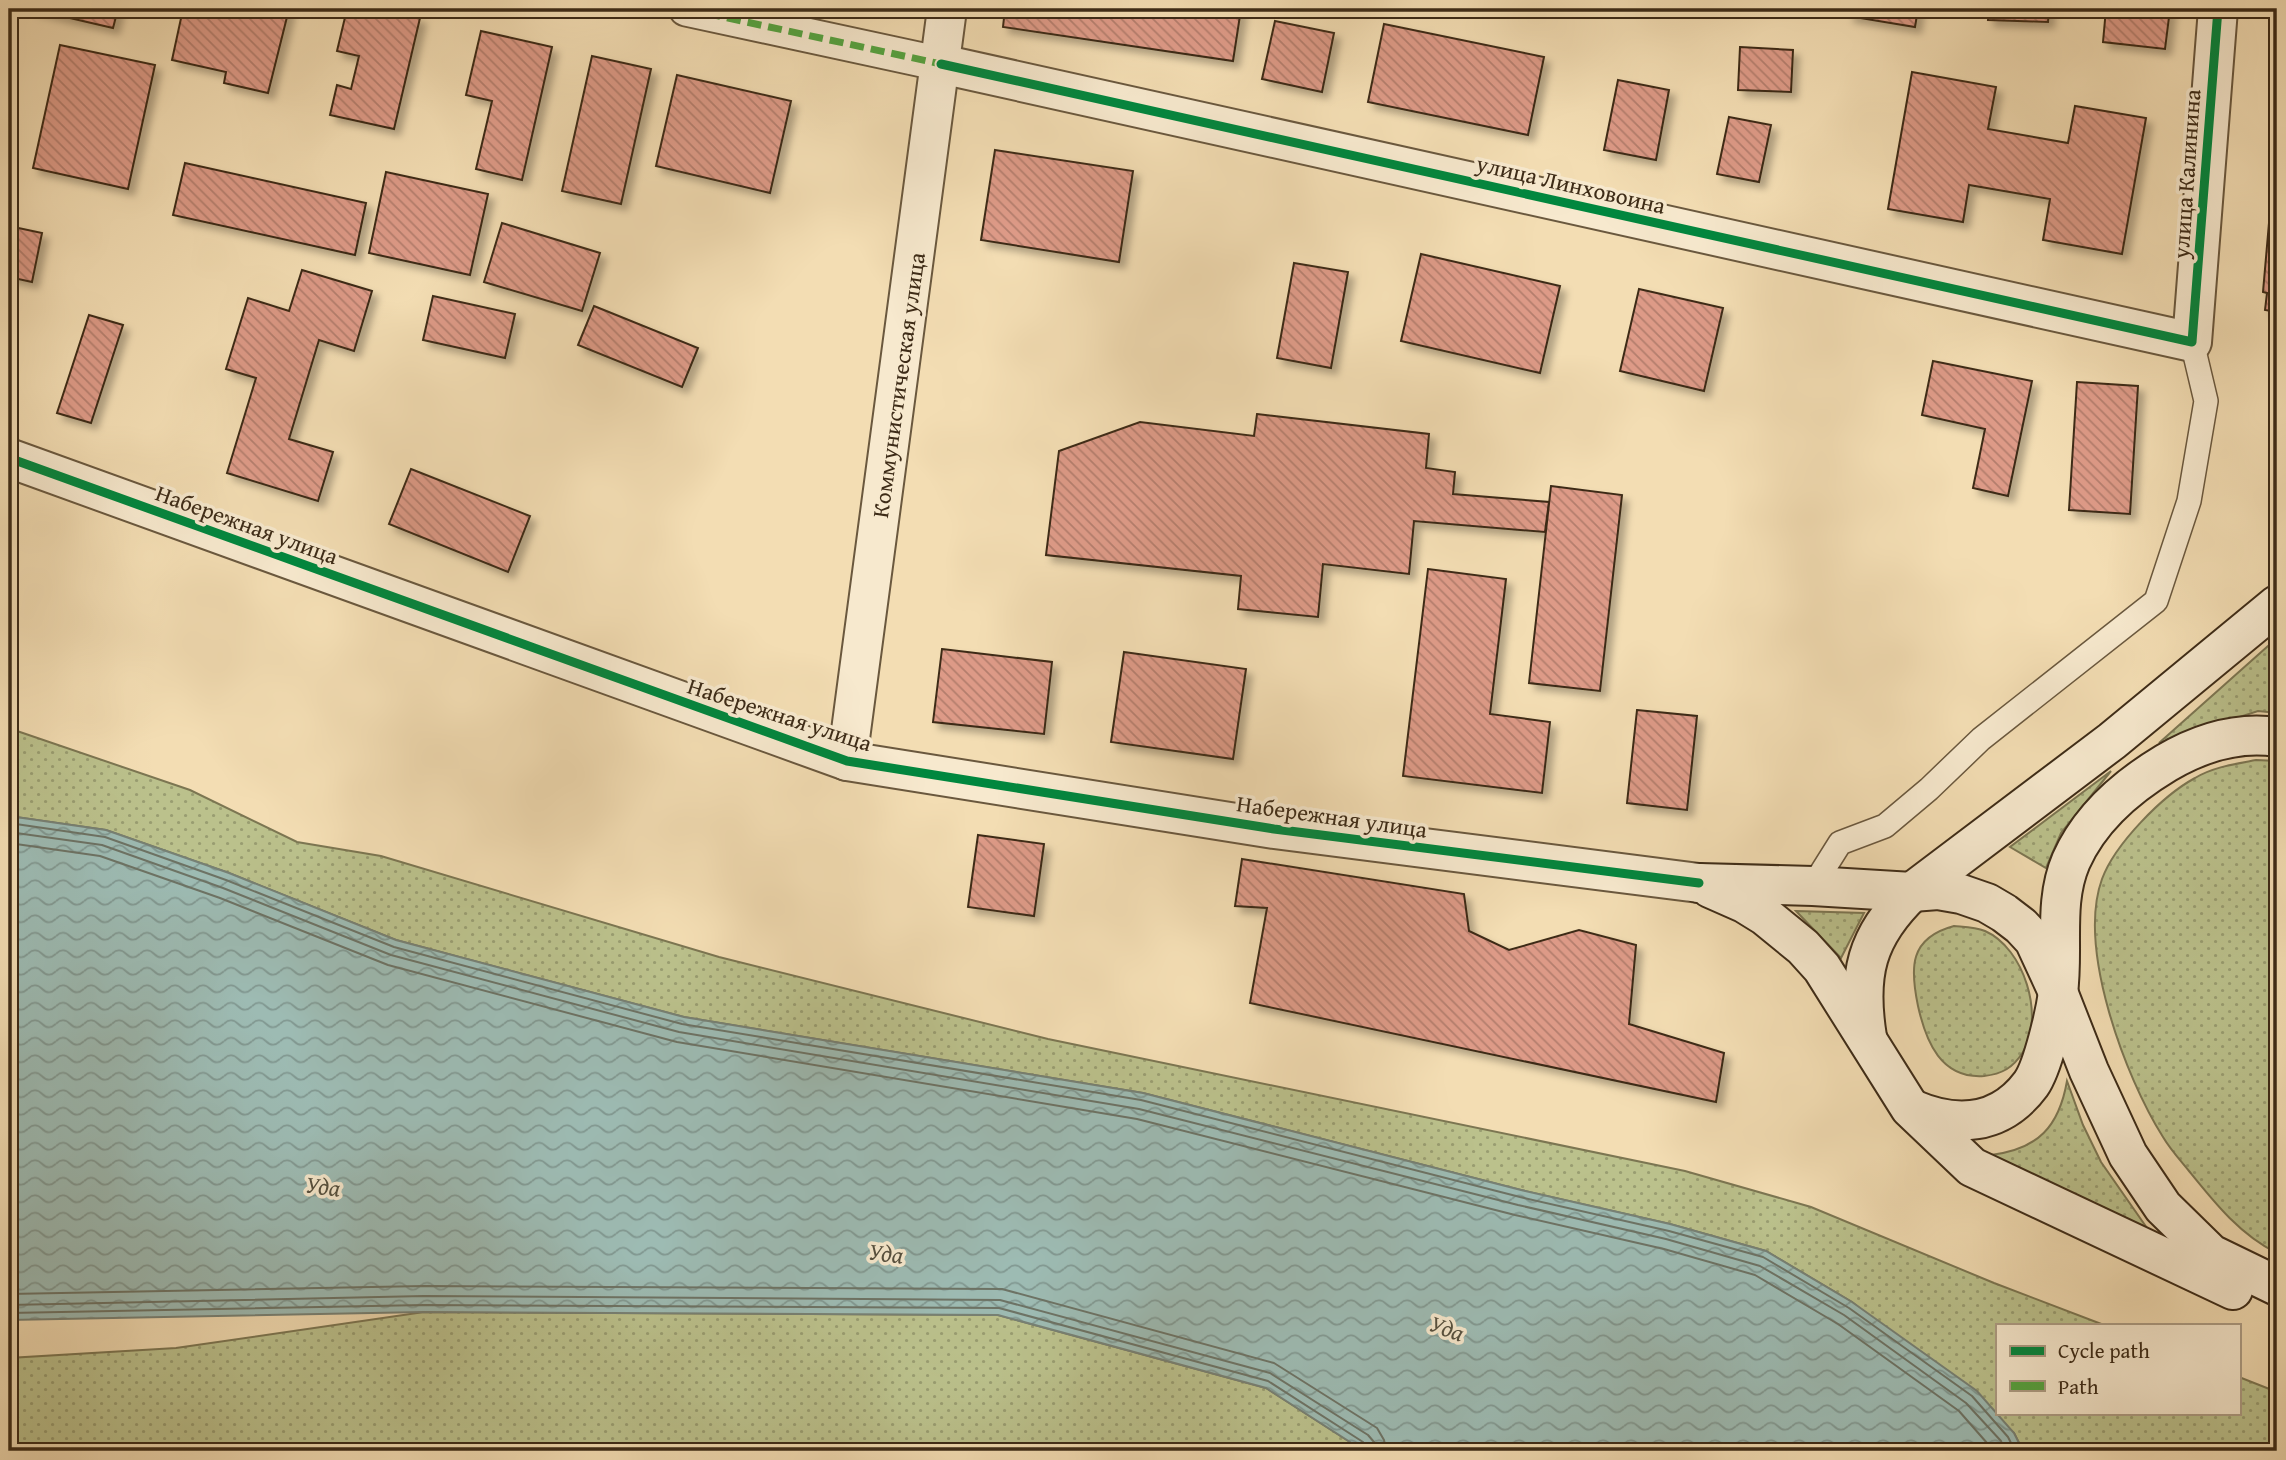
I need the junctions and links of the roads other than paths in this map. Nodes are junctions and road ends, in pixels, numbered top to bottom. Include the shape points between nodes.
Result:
1 (686, 9) edge
2 (947, 9) edge
3 (2218, 9) edge
4 (941, 64) junction
5 (2193, 342) junction
6 (9, 458) edge
7 (2277, 605) edge
8 (2277, 737) edge
9 (847, 761) junction
10 (1699, 883) junction
11 (1813, 886) junction
12 (1912, 892) junction
13 (2058, 992) junction
14 (1867, 1039) junction
15 (1910, 1108) junction
16 (2277, 1286) edge
17 (2277, 1310) edge

1 - 4 street
2 - 4 street, Коммунистическая улица
3 - 5 street, улица Калинина
4 - 5 street, улица Линховоина
4 - 9 street, Коммунистическая улица
5 - 11 lane via 2206,401 2189,501 2156,601 1981,739 1885,826 1840,843
6 - 9 street, Набережная улица
7 - 12 street via 2112,741
8 - 13 street via 2213,741 2178,757 2145,776 2087,831 2061,895
9 - 10 street, Набережная улица via 1274,829
10 - 11 street
10 - 14 street via 1744,903 1803,947 1822,968
11 - 12 street
12 - 13 street via 1961,894 2004,913 2034,940
12 - 14 street via 1892,911 1868,954 1863,1013
13 - 15 street via 2032,1083 2003,1110 1982,1119 1960,1121 1935,1119
13 - 16 street via 2128,1156 2163,1207 2211,1254
14 - 15 street
15 - 17 street via 1972,1167

